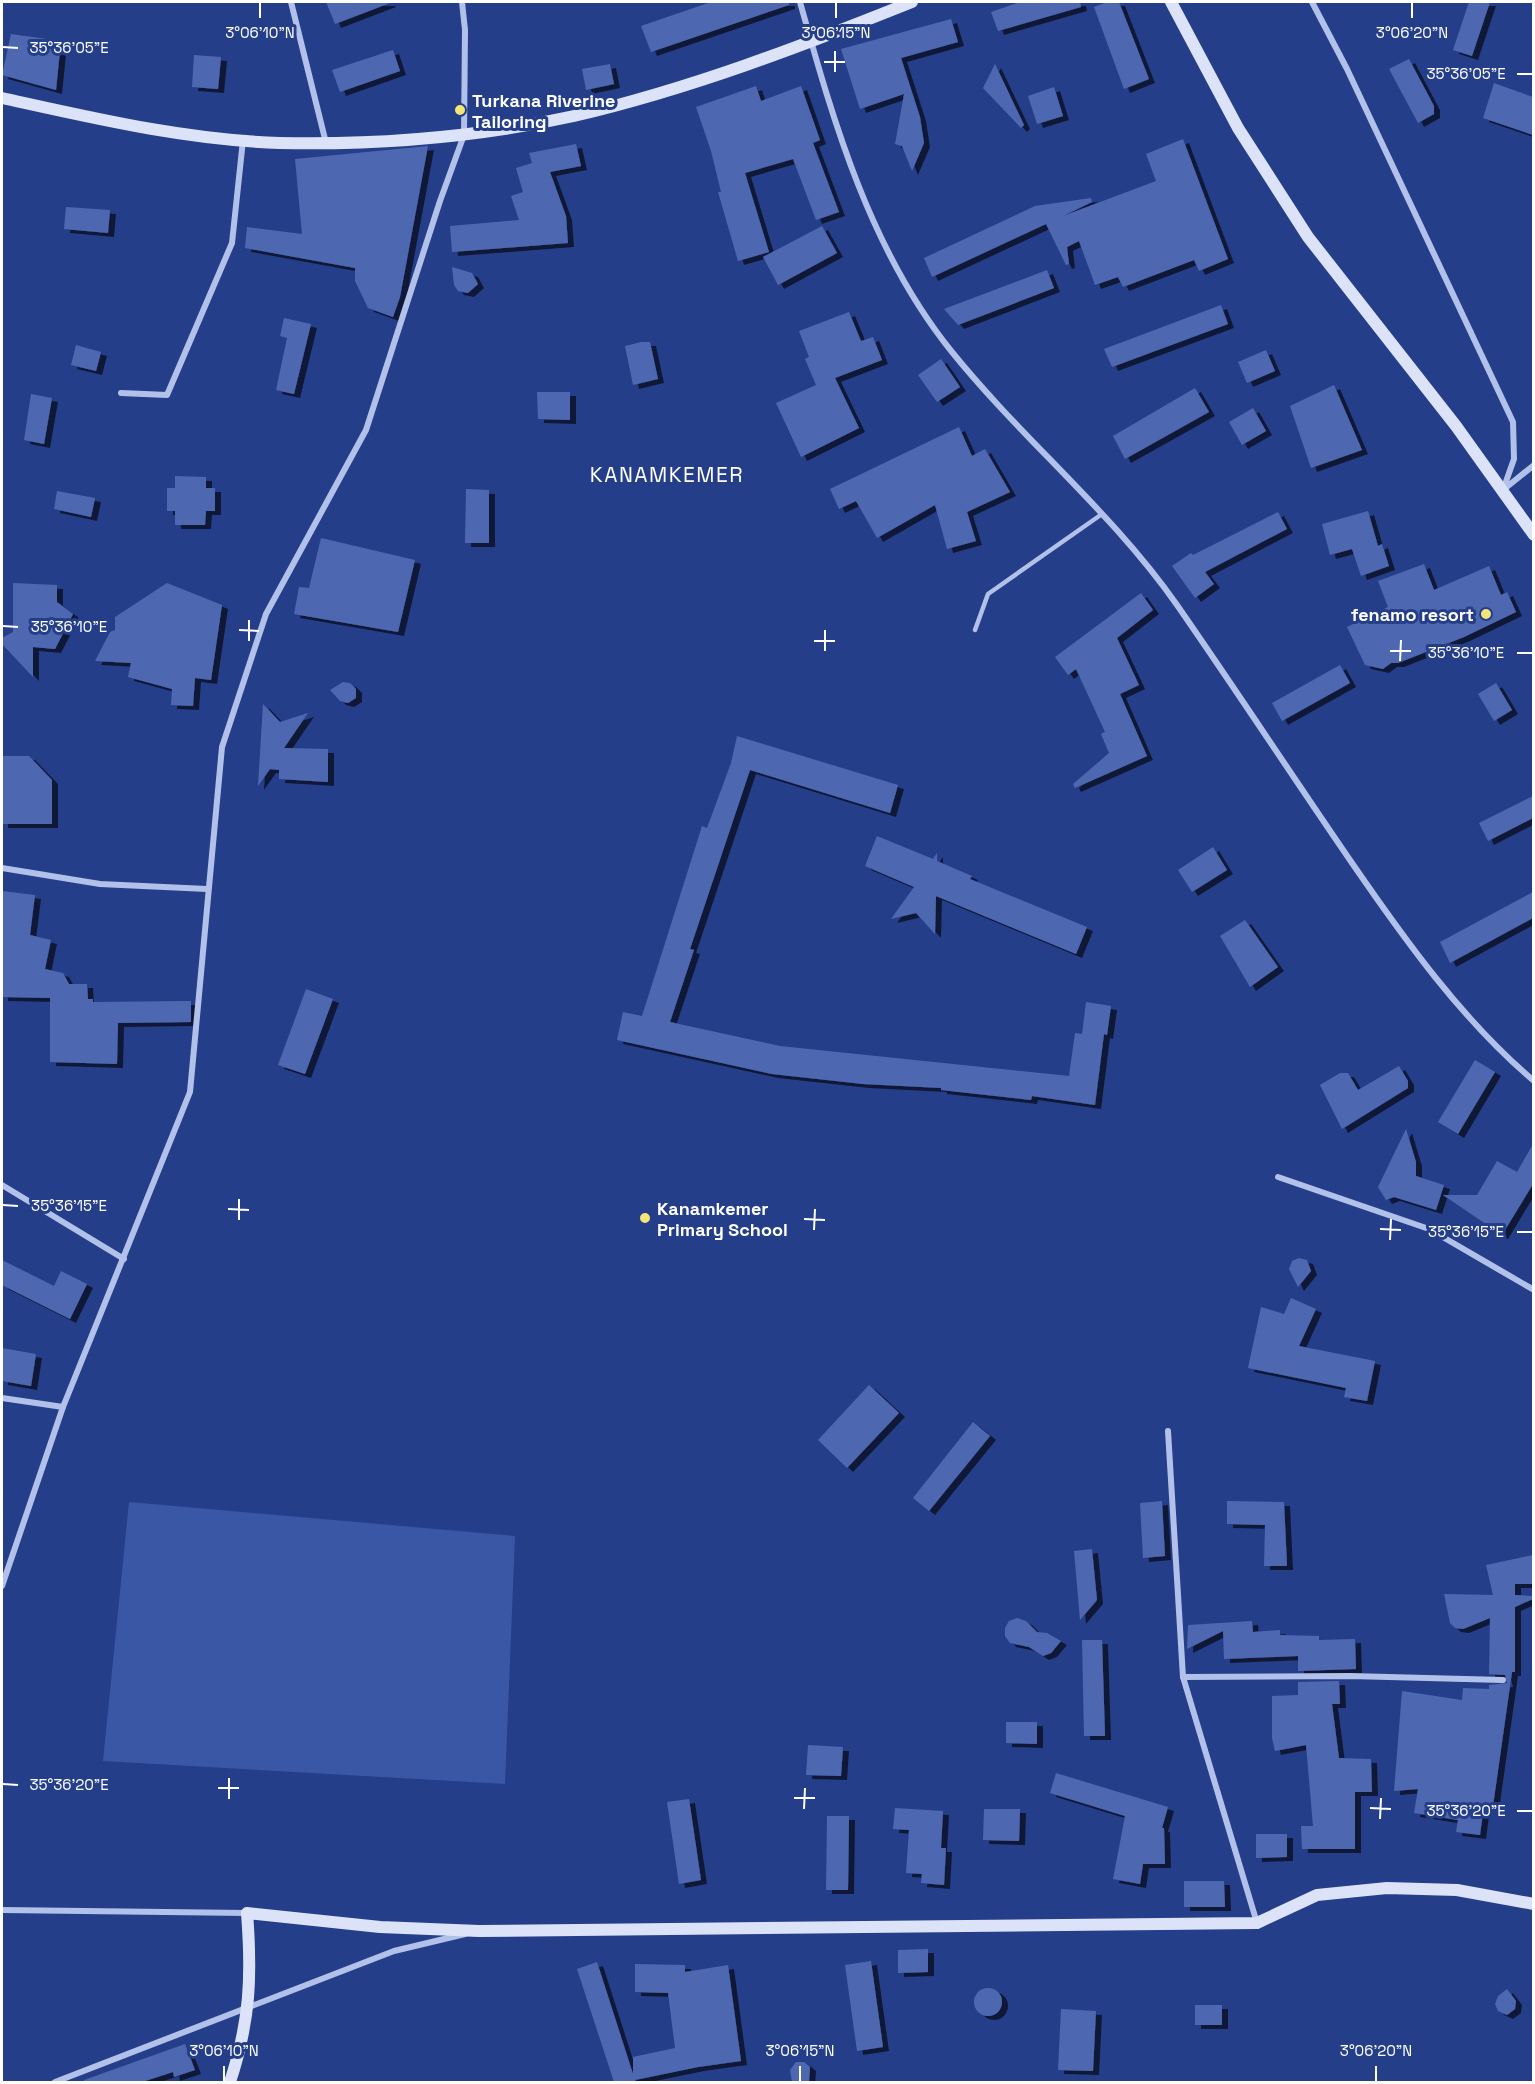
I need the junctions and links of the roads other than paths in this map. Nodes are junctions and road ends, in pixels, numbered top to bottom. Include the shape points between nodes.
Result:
1 (291, 2) edge
2 (462, 2) edge
3 (800, 2) edge
4 (912, 2) edge
5 (1171, 2) edge
6 (1312, 2) edge
7 (811, 42) junction
8 (2, 98) edge
9 (464, 135) junction
10 (243, 139) junction
11 (326, 143) junction
12 (121, 393) dead end
13 (1533, 465) edge
14 (1503, 490) junction
15 (1102, 514) junction
16 (1533, 535) edge
17 (975, 630) dead end
18 (2, 868) edge
19 (207, 889) junction
20 (1533, 1081) edge
21 (1278, 1177) dead end
22 (2, 1185) edge
23 (124, 1259) junction
24 (1533, 1290) edge
25 (2, 1398) edge
26 (63, 1407) junction
27 (1168, 1431) dead end
28 (2, 1586) edge
29 (1183, 1677) junction
30 (1503, 1680) dead end
31 (1533, 1904) edge
32 (2, 1910) edge
33 (248, 1913) junction
34 (1257, 1923) junction
35 (479, 1931) junction
36 (248, 2006) junction
37 (55, 2082) edge
38 (230, 2082) edge

1 - 11 street
2 - 9 street
3 - 7 street
4 - 7 street
5 - 14 street via 1226,107 1308,237
6 - 14 street via 1513,422 1514,459
7 - 9 street via 574,116
7 - 15 street via 861,190 904,283 934,328 986,392
8 - 10 street via 138,128
9 - 11 street
9 - 19 street via 366,430 266,614 222,747
10 - 11 street
10 - 12 street via 232,243 167,395
13 - 14 street
14 - 16 street
15 - 17 lane via 988,594
15 - 20 street via 1157,577 1402,936 1473,1021
18 - 19 street via 100,884
19 - 23 street via 190,1092
21 - 24 street via 1429,1229
22 - 23 street
23 - 26 street
25 - 26 street
26 - 28 street
27 - 29 street
29 - 30 street
29 - 34 street
31 - 34 street via 1457,1890 1387,1888 1317,1894
32 - 33 street
33 - 35 street via 380,1927
33 - 36 street
34 - 35 street
35 - 36 street via 394,1951
36 - 37 street
36 - 38 street via 243,2043

